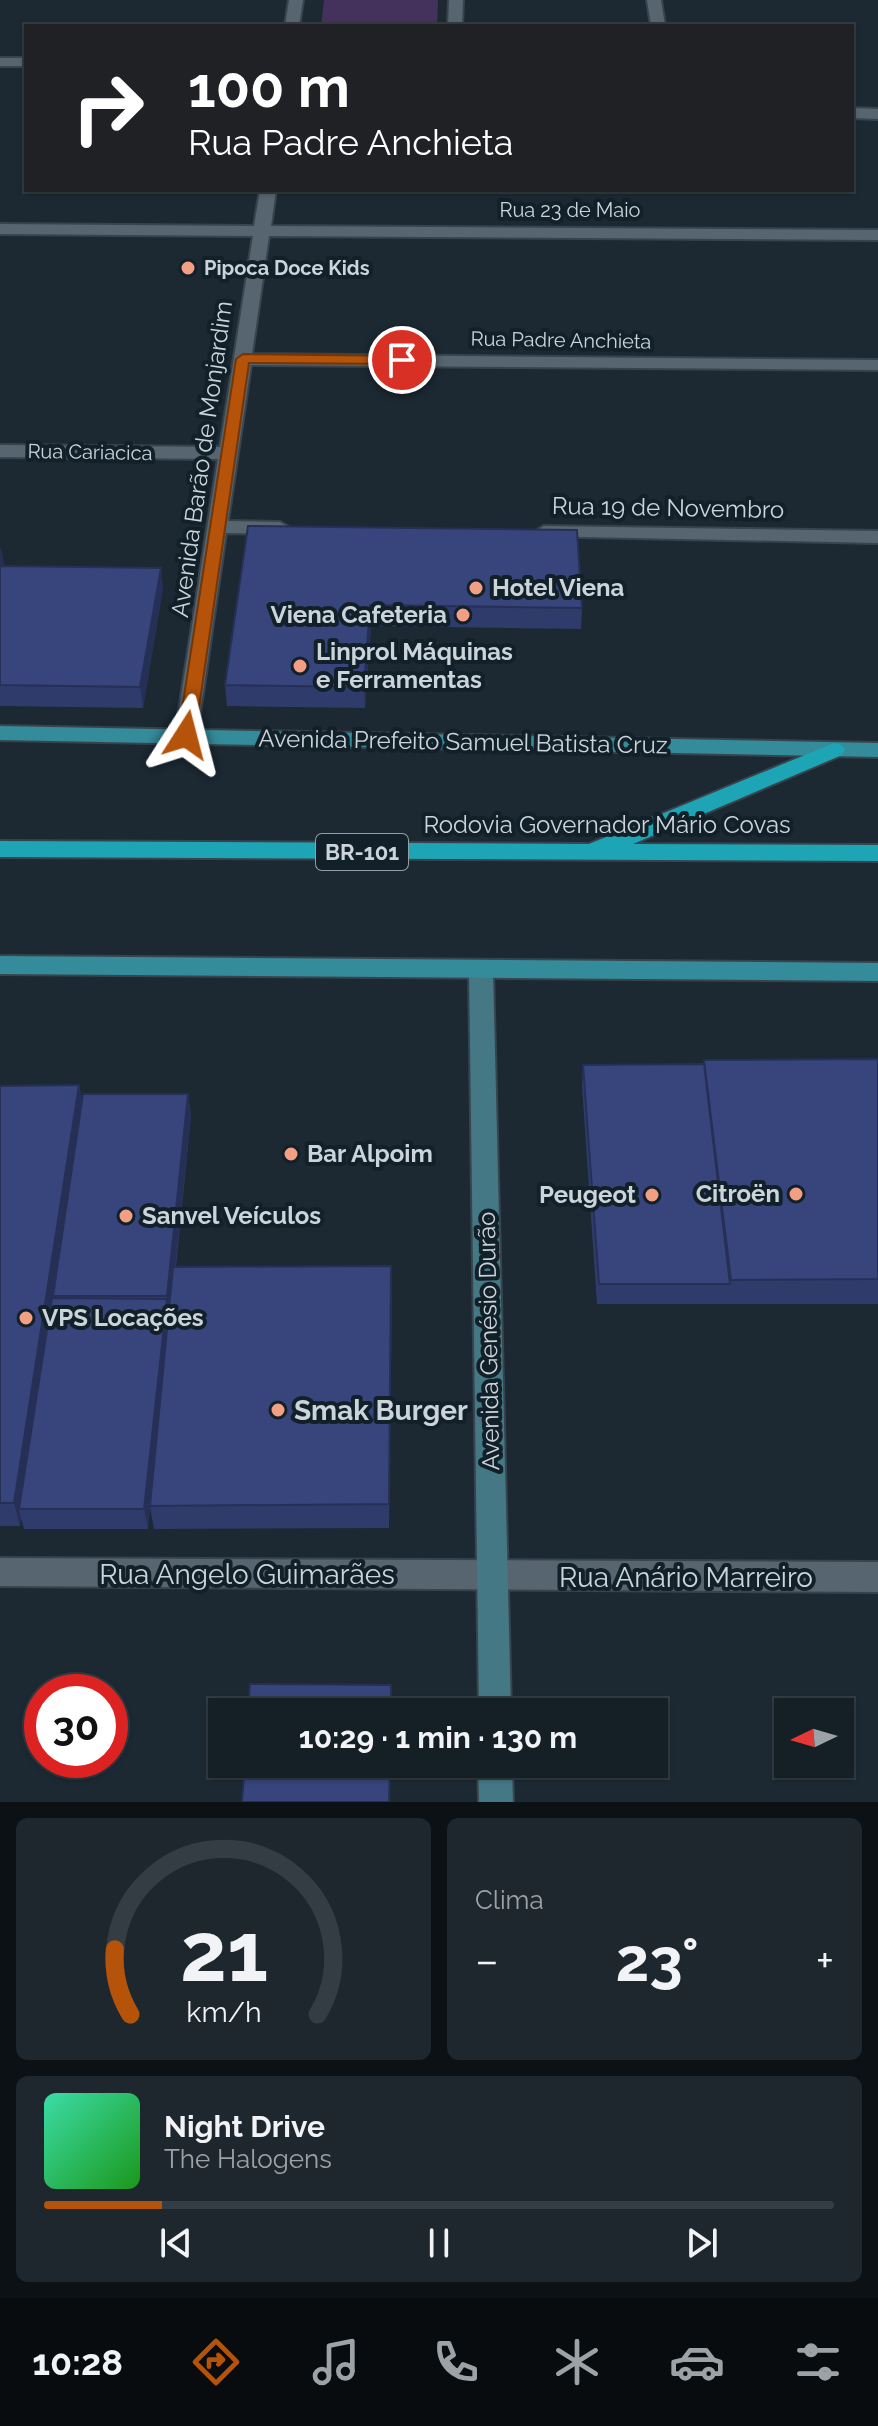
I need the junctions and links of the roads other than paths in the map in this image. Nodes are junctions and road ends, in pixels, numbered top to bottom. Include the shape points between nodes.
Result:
1 (296, 0) edge
2 (456, 0) edge
3 (654, 0) edge
4 (292, 24) edge
5 (455, 24) edge
6 (658, 24) edge
7 (0, 62) edge
8 (24, 62) edge
9 (854, 113) edge
10 (878, 114) edge
11 (268, 192) edge
12 (0, 229) edge
13 (262, 230) junction
14 (878, 235) edge
15 (243, 359) junction
16 (878, 365) edge
17 (0, 451) edge
18 (229, 453) junction
19 (218, 527) junction
20 (296, 529) edge
21 (516, 532) edge
22 (878, 537) edge
23 (0, 733) edge
24 (186, 735) junction
25 (834, 750) junction
26 (878, 750) edge
27 (0, 849) edge
28 (878, 853) edge
29 (587, 854) junction
30 (0, 965) edge
31 (481, 970) junction
32 (878, 972) edge
33 (0, 1572) edge
34 (494, 1576) junction
35 (878, 1577) edge
36 (495, 1698) edge
37 (495, 1778) edge
38 (496, 1802) edge

1 - 4 street
2 - 5 street
3 - 6 street
7 - 8 street
9 - 10 street
11 - 13 street, Avenida Barão de Monjardim
12 - 13 street, Rua 23 de Maio
13 - 14 street, Rua 23 de Maio
13 - 15 street, Avenida Barão de Monjardim
15 - 16 street, Rua Padre Anchieta
15 - 18 street, Avenida Barão de Monjardim
17 - 18 street, Rua Cariacica
18 - 19 street, Avenida Barão de Monjardim
19 - 20 street
19 - 24 street, Avenida Barão de Monjardim
21 - 22 street, Rua 19 de Novembro
23 - 24 main road, Avenida Prefeito Samuel Batista Cruz
24 - 25 main road, Avenida Prefeito Samuel Batista Cruz
25 - 26 main road, Avenida Prefeito Samuel Batista Cruz
25 - 29 highway
27 - 29 highway, Rodovia Governador Mário Covas / BR-101
28 - 29 highway, Rodovia Governador Mário Covas / BR-101
30 - 31 main road
31 - 32 main road
31 - 34 main road, Avenida Genésio Durão
33 - 34 street, Rua Angelo Guimarães
34 - 35 street, Rua Anário Marreiro
34 - 36 main road, Avenida Genésio Durão
37 - 38 main road

